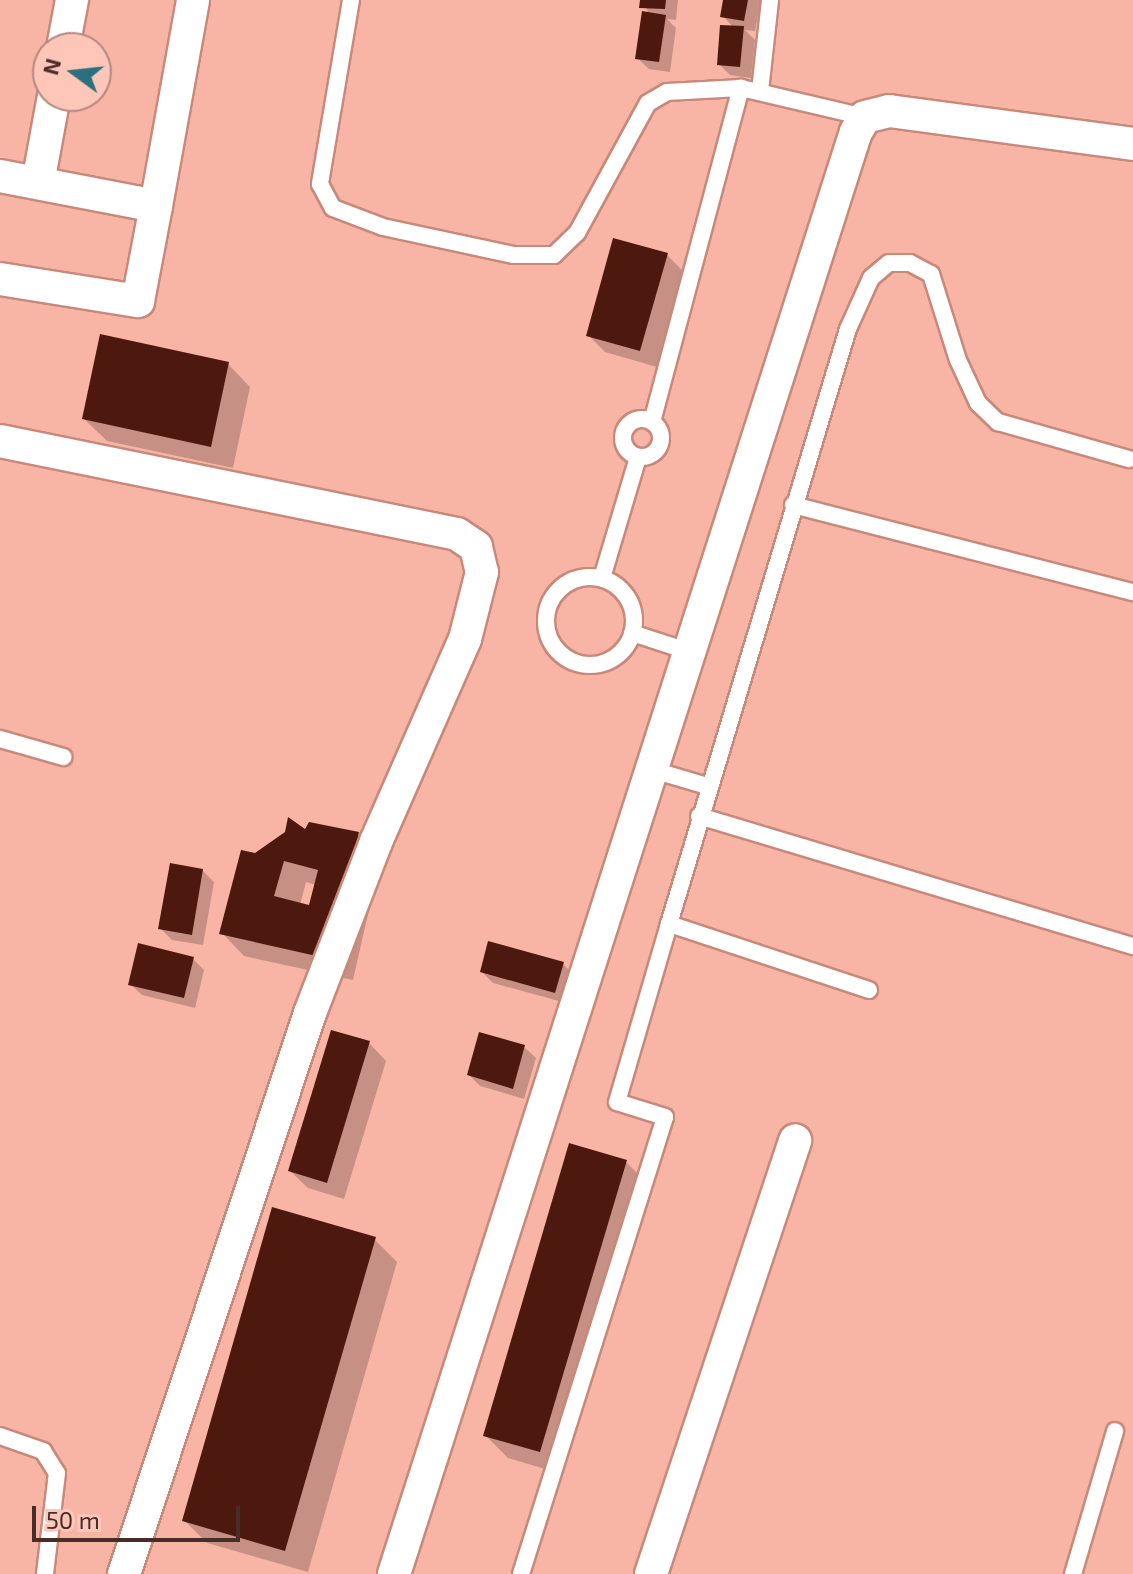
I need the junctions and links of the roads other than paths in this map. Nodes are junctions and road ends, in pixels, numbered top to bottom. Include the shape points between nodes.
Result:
1 (72, 0) edge
2 (193, 0) edge
3 (351, 0) edge
4 (770, 0) edge
5 (66, 32) edge
6 (741, 88) junction
7 (760, 91) junction
8 (51, 112) edge
9 (865, 117) junction
10 (1133, 144) edge
11 (0, 176) edge
12 (38, 183) junction
13 (156, 206) junction
14 (0, 279) edge
15 (652, 422) junction
16 (0, 441) edge
17 (638, 457) junction
18 (1129, 459) dead end
19 (793, 505) junction
20 (602, 578) junction
21 (1133, 592) edge
22 (632, 633) junction
23 (691, 652) junction
24 (0, 739) edge
25 (63, 757) dead end
26 (653, 770) junction
27 (707, 786) junction
28 (699, 816) junction
29 (669, 924) junction
30 (1133, 946) edge
31 (869, 990) dead end
32 (795, 1140) dead end
33 (1115, 1431) dead end
34 (0, 1436) edge
35 (45, 1574) edge
36 (124, 1574) edge
37 (394, 1574) edge
38 (521, 1574) edge
39 (651, 1574) edge
40 (1073, 1574) edge

1 - 5 street
2 - 13 street
3 - 6 lane via 320,184 333,208 383,227 514,255 554,255 577,233 648,103 667,92
4 - 7 lane
6 - 7 lane
6 - 15 lane
7 - 9 lane
8 - 12 street
9 - 10 street via 889,111
9 - 23 street via 834,198
11 - 12 street
12 - 13 street
13 - 14 street via 138,301
15 - 17 lane via 661,433 659,448
15 - 17 lane via 638,419 625,428 624,443
16 - 36 street via 457,534 476,547 482,572 465,639 376,842 310,1013
17 - 20 lane
18 - 19 lane via 998,422 978,403 958,360 931,274 910,263 889,263 871,278 848,329
19 - 21 lane
19 - 27 lane
20 - 22 lane via 631,606
20 - 22 lane via 575,579 553,596 545,623 555,649 578,664 604,663 626,646
22 - 23 lane
23 - 26 street
24 - 25 lane
26 - 27 lane
26 - 37 street
27 - 28 lane
28 - 29 lane
28 - 30 lane
29 - 31 lane
29 - 38 lane via 617,1102 665,1117
32 - 39 street
33 - 40 lane
34 - 35 lane via 43,1451 57,1473

